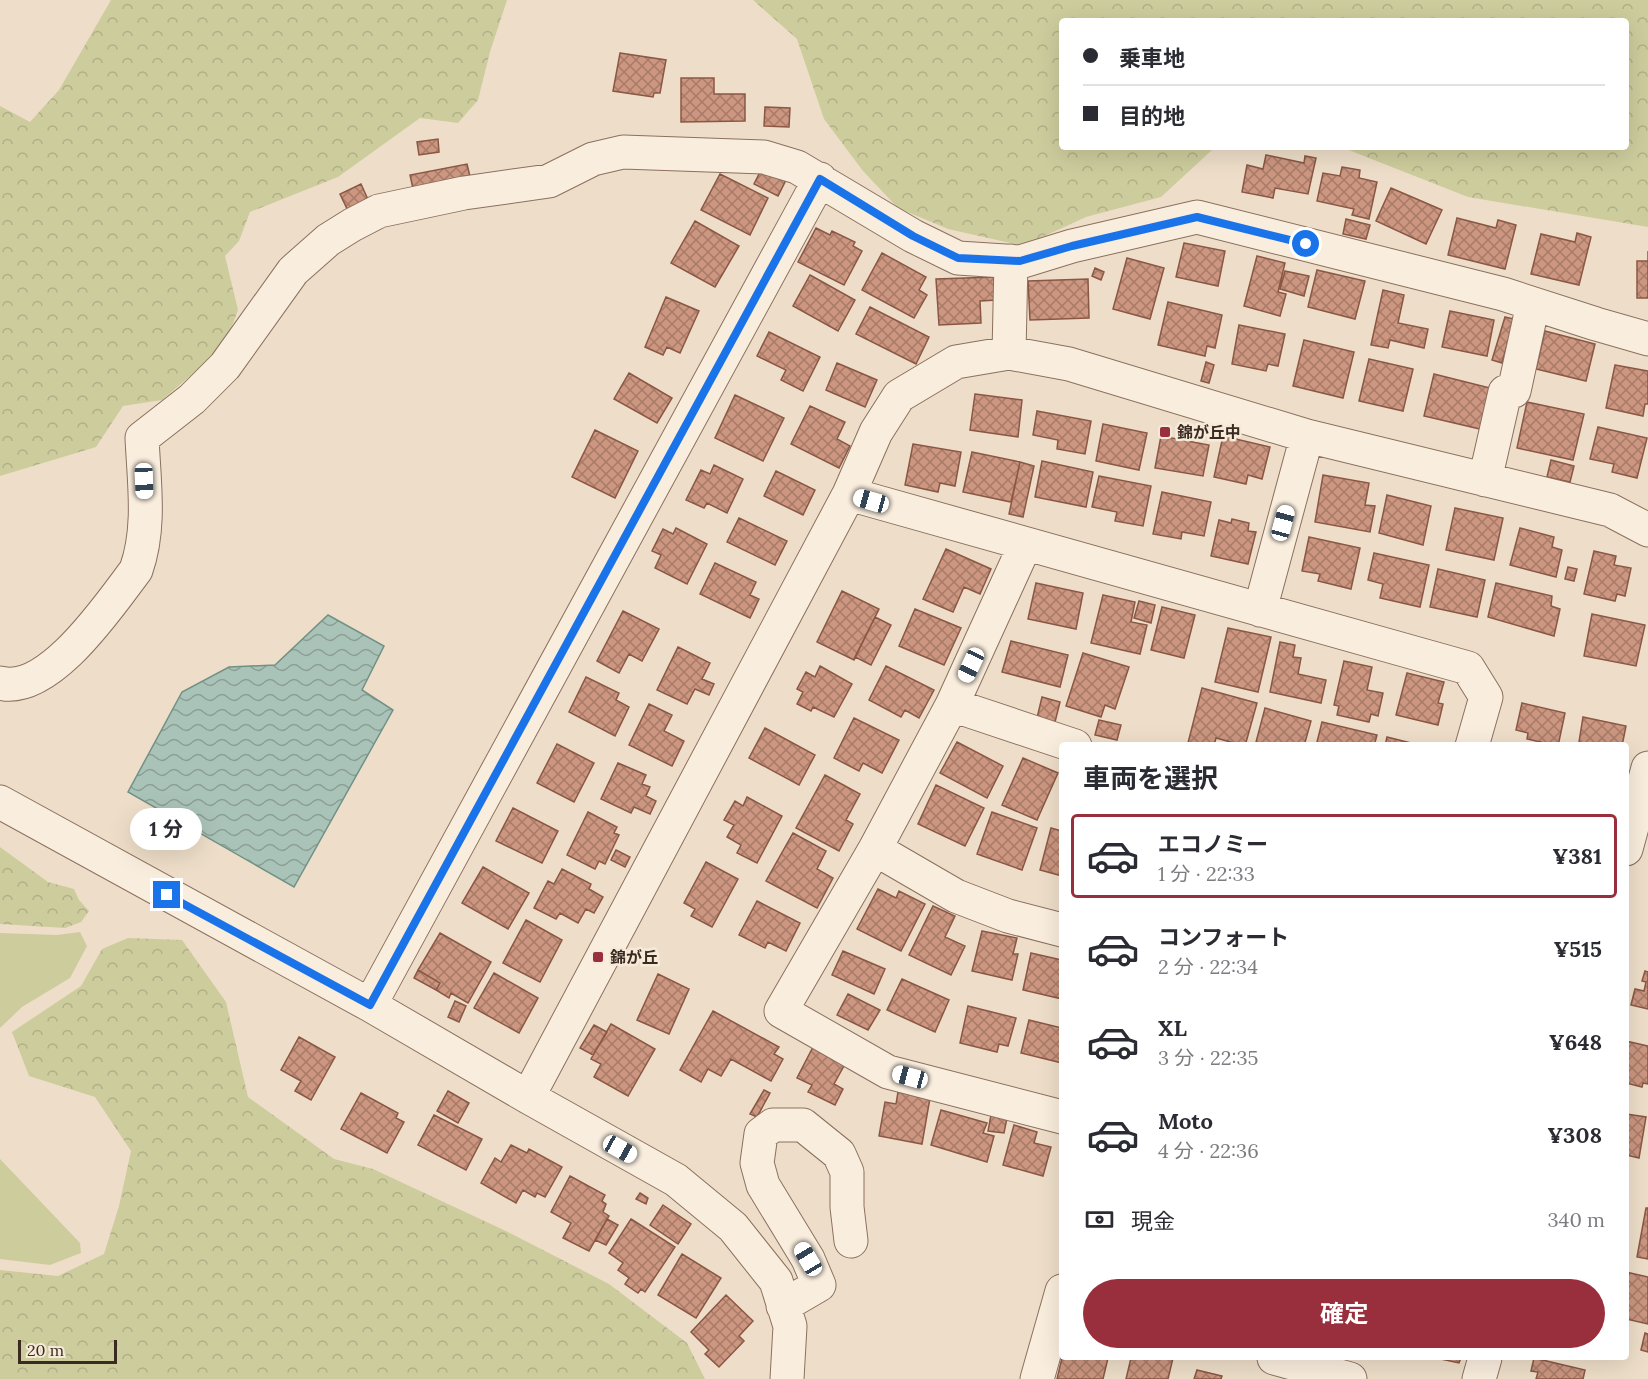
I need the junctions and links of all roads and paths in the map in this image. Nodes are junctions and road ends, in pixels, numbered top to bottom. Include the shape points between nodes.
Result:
1 (820, 179) junction
2 (1011, 261) junction
3 (1533, 304) junction
4 (1648, 339) edge
5 (1009, 353) junction
6 (1307, 436) junction
7 (1485, 480) junction
8 (849, 494) junction
9 (1648, 530) edge
10 (1025, 545) junction
11 (1260, 610) junction
12 (0, 683) edge
13 (952, 705) junction
14 (1063, 742) edge
15 (1473, 742) edge
16 (1648, 768) edge
17 (0, 802) edge
18 (1629, 838) edge
19 (875, 849) junction
20 (1059, 929) edge
21 (370, 1005) junction
22 (528, 1097) junction
23 (1059, 1116) edge
24 (851, 1241) dead end
25 (1059, 1305) edge
26 (783, 1306) junction
27 (1281, 1360) edge
28 (1484, 1360) edge
29 (787, 1379) edge
30 (1037, 1379) edge
31 (1350, 1379) edge
32 (1479, 1379) edge

1 - 2 street via 913,236 958,258
1 - 12 street via 764,157 623,152 593,159 549,181 379,211 328,240 293,271 225,366 192,399 142,438 145,524 136,570 69,653 39,676 9,685
1 - 21 street
2 - 3 street via 1197,217
2 - 5 street
3 - 4 street
3 - 7 street via 1514,391 1505,392
5 - 6 street via 1069,364
5 - 8 street via 956,362 899,396 876,432
6 - 7 street
6 - 11 street
7 - 9 street via 1610,510
8 - 10 street
8 - 22 street
10 - 11 street
10 - 13 street
11 - 15 street via 1468,668 1486,697
13 - 14 street
13 - 19 street
16 - 18 street
17 - 21 street
19 - 20 street via 956,896 1008,916
19 - 23 street via 781,1011 888,1072
21 - 22 street
22 - 26 street via 676,1180 733,1227 776,1281
24 - 26 street via 847,1172 839,1154 803,1125 772,1125 761,1134 757,1163 763,1185 808,1259 819,1285
25 - 30 street
26 - 29 street via 790,1326
27 - 31 street
28 - 32 street

